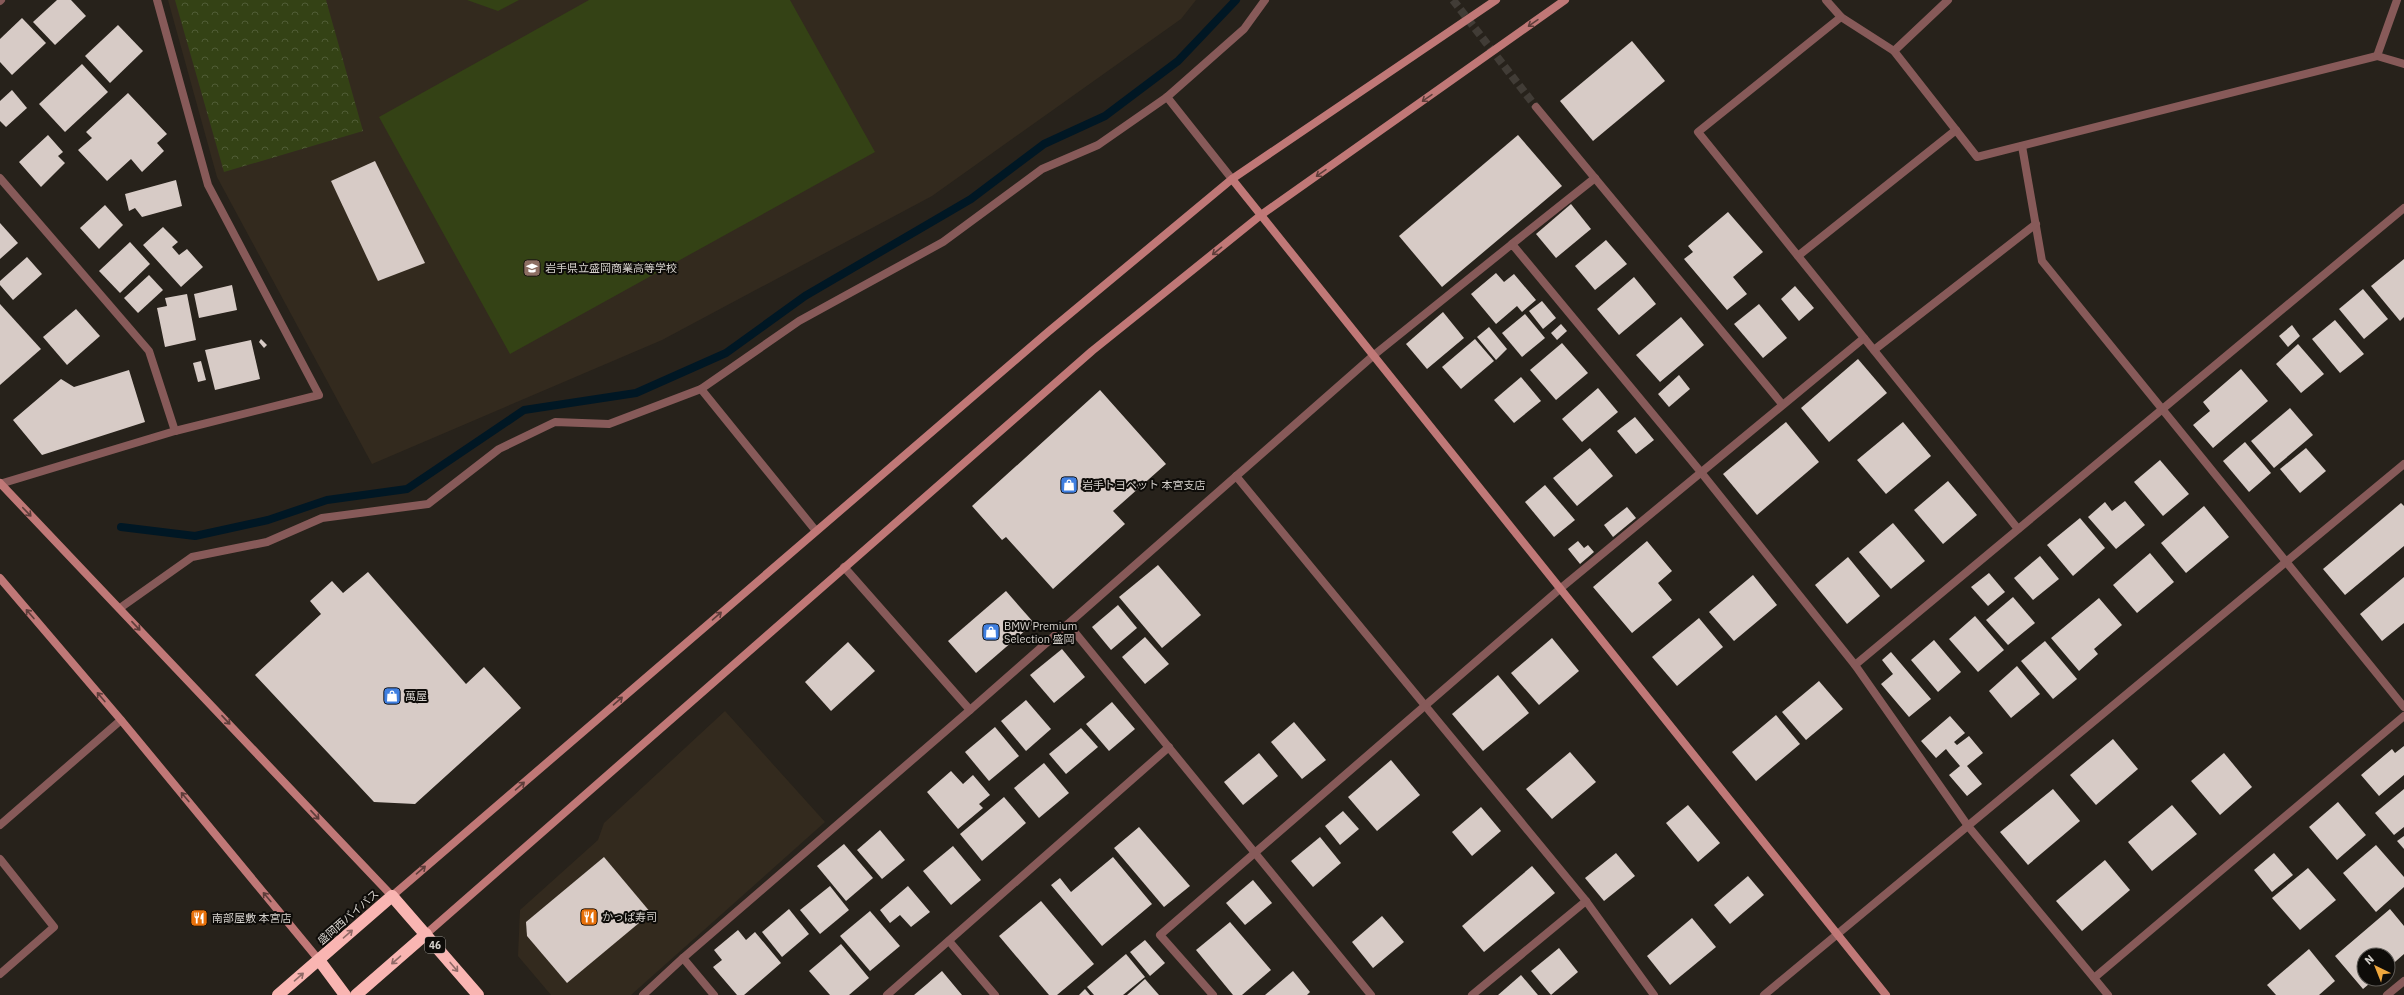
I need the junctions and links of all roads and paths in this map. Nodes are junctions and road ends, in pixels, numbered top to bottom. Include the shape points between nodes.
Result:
1 (157, 0) edge
2 (1265, 0) edge
3 (1496, 0) edge
4 (1565, 0) edge
5 (1826, 0) edge
6 (1948, 0) edge
7 (2397, 0) edge
8 (1841, 17) junction
9 (1894, 51) junction
10 (2377, 56) junction
11 (2404, 64) edge
12 (1167, 97) junction
13 (1536, 107) tunnel mouth
14 (1956, 130) junction
15 (2022, 146) junction
16 (0, 178) edge
17 (1595, 178) junction
18 (1232, 179) junction
19 (2404, 208) edge
20 (1261, 216) junction
21 (2036, 224) junction
22 (1512, 244) junction
23 (1798, 256) junction
24 (1864, 338) junction
25 (1874, 350) junction
26 (1374, 355) junction
27 (702, 389) junction
28 (1782, 404) junction
29 (2162, 410) junction
30 (175, 431) junction
31 (2404, 464) edge
32 (1700, 471) junction
33 (1236, 476) junction
34 (0, 484) edge
35 (2018, 529) junction
36 (816, 531) junction
37 (2285, 562) junction
38 (844, 567) junction
39 (0, 578) edge
40 (1560, 588) junction
41 (120, 608) junction
42 (1068, 624) junction
43 (1855, 665) junction
44 (1426, 707) junction
45 (2404, 707) edge
46 (970, 710) junction
47 (2404, 716) edge
48 (121, 720) junction
49 (1169, 747) junction
50 (0, 825) edge
51 (1968, 826) junction
52 (1257, 853) junction
53 (0, 859) edge
54 (392, 896) junction
55 (1586, 900) junction
56 (426, 934) junction
57 (1838, 934) junction
58 (948, 941) junction
59 (683, 958) junction
60 (319, 960) junction
61 (0, 974) edge
62 (2094, 978) junction
63 (2404, 981) edge
64 (278, 995) edge
65 (345, 995) edge
66 (356, 995) edge
67 (478, 995) edge
68 (643, 995) edge
69 (714, 995) edge
70 (887, 995) edge
71 (995, 995) edge
72 (1213, 995) edge
73 (1371, 995) edge
74 (1472, 995) edge
75 (1654, 995) edge
76 (1764, 995) edge
77 (1886, 995) edge
78 (2108, 995) edge
79 (2387, 995) edge

1 - 30 street via 208,185 319,395
2 - 12 street via 1244,29
3 - 18 street
4 -> 20 street
5 - 8 street
6 - 9 street
7 - 10 street
8 - 9 street
8 - 23 street via 1698,132
9 - 14 street
10 - 11 street
10 - 15 street
12 - 18 street
12 - 27 street via 1098,145 1042,169 943,242 799,320
13 - 17 street
14 - 15 street via 1977,157
14 - 23 street
15 - 21 street
16 - 30 street via 149,351
17 - 22 street
17 - 28 street
18 - 20 street
18 - 36 street via 1048,332
19 - 29 street
20 - 26 street
20 -> 38 street via 1092,351
21 - 25 street
21 - 29 street via 2042,261
22 - 26 street
22 - 32 street
23 - 24 street
24 - 25 street
24 - 28 street
25 - 35 street
26 - 33 street
26 - 40 street
27 - 36 street
27 - 41 street via 609,424 555,422 499,449 428,504 322,518 267,542 192,557
28 - 32 street
29 - 35 street
29 - 37 street
30 - 34 street
31 - 37 street
32 - 40 street
32 - 43 street
33 - 42 street
33 - 44 street
34 -> 41 street
35 - 43 street
54 -> 36 street
37 - 45 street
37 - 51 street
38 - 46 street
38 - 56 street
48 -> 39 street
40 - 44 street
40 - 57 street
41 -> 54 street
42 - 46 street
42 - 49 street
43 - 51 street
44 - 52 street
44 - 55 street
46 - 59 street
47 - 62 street
48 - 50 street
60 -> 48 street
49 - 52 street
49 - 58 street
51 - 57 street
51 - 62 street
52 - 72 street via 1160,935
52 - 73 street
53 - 61 street via 54,927
54 - 56 highway, 盛岡西バイパス / 46
60 -> 54 highway, 盛岡西バイパス
55 - 74 street
55 - 75 street
56 -> 66 highway, 46
56 -> 67 highway, 盛岡西バイパス / 46
57 - 76 street
57 - 77 street
58 - 70 street
58 - 71 street
59 - 68 street
59 - 69 street
64 -> 60 highway, 盛岡西バイパス
60 - 65 highway, 盛岡西バイパス
62 - 78 street
63 - 79 street

